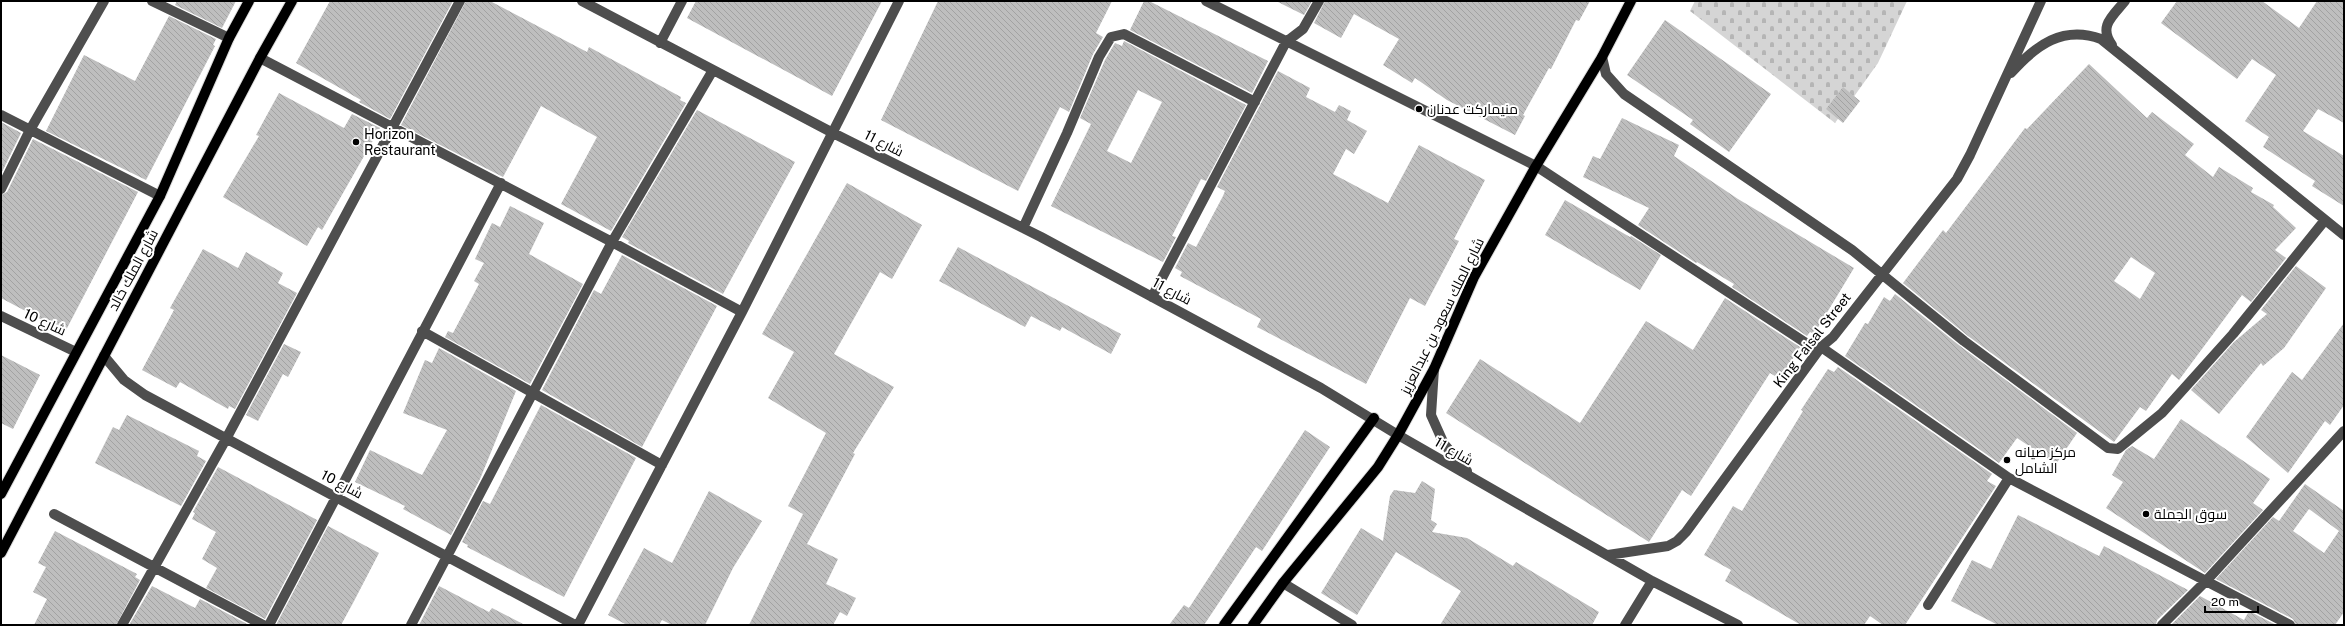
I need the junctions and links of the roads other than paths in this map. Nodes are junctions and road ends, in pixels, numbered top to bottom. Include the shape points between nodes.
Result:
1 (104, 1) edge
2 (152, 1) edge
3 (249, 1) edge
4 (292, 1) edge
5 (460, 1) edge
6 (582, 1) edge
7 (682, 1) edge
8 (899, 1) edge
9 (1206, 1) edge
10 (1319, 1) edge
11 (1631, 1) edge
12 (2041, 1) edge
13 (2125, 1) edge
14 (229, 38) junction
15 (1286, 42) junction
16 (660, 43) junction
17 (2114, 49) junction
18 (1602, 57) junction
19 (260, 58) junction
20 (713, 70) junction
21 (1998, 91) junction
22 (1255, 102) junction
23 (1, 116) edge
24 (392, 126) junction
25 (30, 130) junction
26 (833, 133) junction
27 (1536, 166) junction
28 (501, 183) junction
29 (1, 189) edge
30 (160, 196) junction
31 (2325, 220) junction
32 (1023, 228) junction
33 (2344, 235) edge
34 (612, 242) junction
35 (1882, 273) junction
36 (1152, 297) junction
37 (742, 312) junction
38 (1, 316) edge
39 (422, 331) junction
40 (1820, 349) junction
41 (76, 352) junction
42 (104, 356) junction
43 (1434, 369) junction
44 (534, 394) junction
45 (1374, 418) junction
46 (2344, 431) edge
47 (1398, 434) junction
48 (226, 439) junction
49 (662, 465) junction
50 (1472, 477) junction
51 (2009, 478) junction
52 (1, 494) edge
53 (336, 496) junction
54 (54, 514) dead end
55 (1, 553) edge
56 (1608, 555) junction
57 (448, 556) junction
58 (153, 568) junction
59 (1652, 581) junction
60 (2206, 581) junction
61 (1283, 583) junction
62 (1928, 605) dead end
63 (122, 625) edge
64 (263, 625) edge
65 (269, 625) edge
66 (411, 625) edge
67 (576, 625) edge
68 (1224, 625) edge
69 (1253, 625) edge
70 (1352, 625) edge
71 (1625, 625) edge
72 (1738, 625) edge
73 (2162, 625) edge
74 (2290, 625) edge

1 - 25 street
2 - 14 street
3 - 14 main road, شارع الملك خالد
4 - 19 main road, شارع الملك خالد
5 - 24 street
6 - 16 street, شارع 11
7 - 16 street
8 - 26 street
9 - 15 street
10 - 15 street via 1303,29
11 - 18 main road, شارع الملك سعود بن عبدالعزيز
12 - 21 street
13 - 17 street via 2107,24 2106,38
14 - 30 main road, شارع الملك خالد
15 - 22 street
15 - 27 street
16 - 20 street, شارع 11
17 - 21 street via 2089,34 2073,34 2046,42 2035,48 2023,60
17 - 31 street
18 - 27 main road, شارع الملك سعود بن عبدالعزيز
18 - 35 street via 1606,74 1624,94 1775,196
19 - 24 street
19 - 42 main road, شارع الملك خالد
20 - 26 street, شارع 11
20 - 34 street
21 - 35 street, King Faisal Street via 1957,179
22 - 32 street via 1124,34 1111,37 1099,57
22 - 36 street
23 - 25 street
24 - 28 street
24 - 48 street
25 - 29 street
25 - 30 street
26 - 32 street, شارع 11
26 - 37 street
27 - 40 street
27 - 43 main road, شارع الملك سعود بن عبدالعزيز via 1474,278
28 - 34 street
28 - 39 street
30 - 41 main road, شارع الملك خالد
31 - 33 street
31 - 35 street via 2233,334 2162,413 2118,450 2108,448 1964,341
32 - 36 street, شارع 11
34 - 37 street
34 - 44 street
35 - 40 street, King Faisal Street via 1833,337
36 - 45 street, شارع 11
37 - 49 street
38 - 41 street, شارع 10
39 - 44 street
39 - 53 street
40 - 51 street
40 - 56 street, King Faisal Street via 1677,541 1668,546
41 - 52 main road, شارع الملك خالد
42 - 48 street, شارع 10 via 124,380 145,395
42 - 55 main road, شارع الملك خالد
43 - 47 main road, شارع الملك سعود بن عبدالعزيز
43 - 50 street via 1431,415 1444,444
44 - 49 street
44 - 57 street
45 - 47 street, شارع 11
45 - 68 main road
46 - 60 street
47 - 50 street, شارع 11
47 - 61 main road, شارع الملك سعود بن عبدالعزيز via 1378,467
48 - 53 street, شارع 10
48 - 58 street
49 - 67 street
50 - 56 street, شارع 11
51 - 60 street
51 - 62 street
53 - 57 street, شارع 10
53 - 65 street
54 - 58 street
56 - 59 street, شارع 11
57 - 66 street
57 - 67 street, شارع 10
58 - 63 street
58 - 64 street
59 - 71 street
59 - 72 street, شارع 11
60 - 73 street
60 - 74 street
61 - 69 main road, شارع الملك سعود بن عبدالعزيز
61 - 70 street

